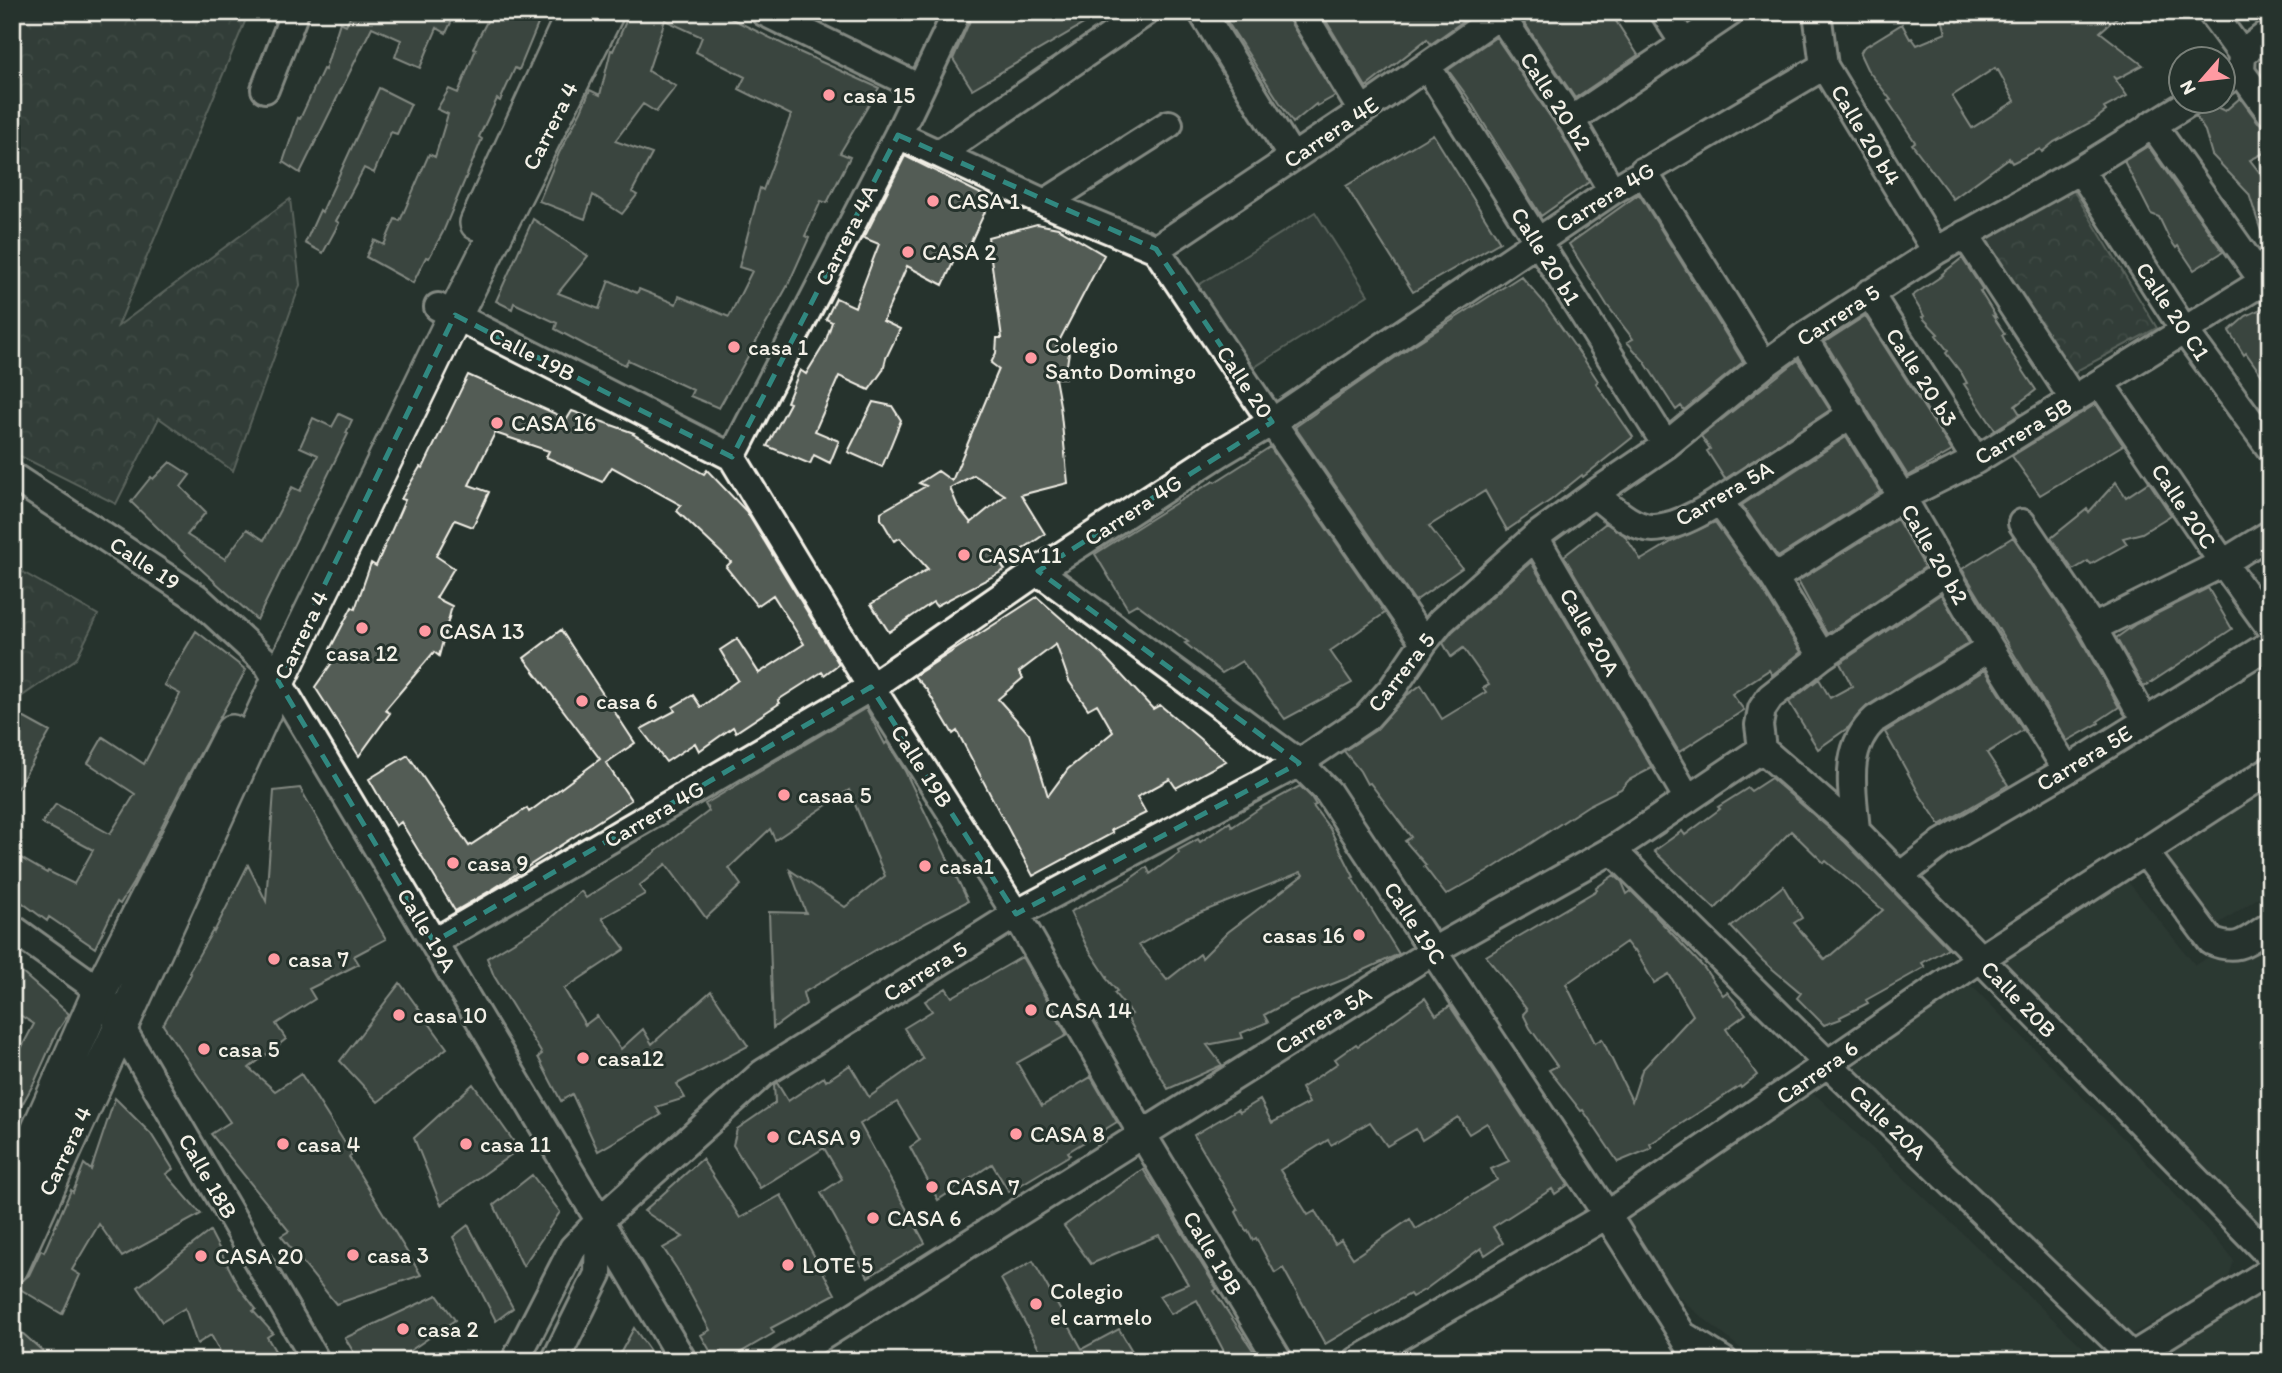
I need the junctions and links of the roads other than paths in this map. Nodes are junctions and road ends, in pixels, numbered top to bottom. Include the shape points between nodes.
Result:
1 (295, 12) edge
2 (574, 12) edge
3 (607, 12) edge
4 (764, 12) edge
5 (957, 12) edge
6 (1146, 12) edge
7 (1202, 12) edge
8 (1664, 12) edge
9 (1731, 12) edge
10 (1817, 12) edge
11 (2211, 12) edge
12 (1501, 13) edge
13 (1311, 16) edge
14 (2270, 32) edge
15 (1684, 43) junction
16 (2225, 46) edge
17 (1427, 66) junction
18 (1824, 66) junction
19 (2236, 68) edge
20 (2236, 70) edge
21 (920, 88) junction
22 (265, 89) dead end
23 (1362, 111) junction
24 (2270, 112) edge
25 (2166, 116) edge
26 (1571, 120) junction
27 (1169, 124) dead end
28 (2152, 124) junction
29 (898, 135) junction
30 (939, 154) junction
31 (1292, 157) junction
32 (2080, 170) junction
33 (1643, 171) junction
34 (1612, 191) junction
35 (1045, 203) junction
36 (1965, 234) junction
37 (1536, 241) junction
38 (1156, 249) junction
39 (1936, 251) junction
40 (2267, 284) edge
41 (1869, 293) junction
42 (447, 311) junction
43 (2184, 330) junction
44 (1803, 337) junction
45 (1764, 365) junction
46 (2101, 383) junction
47 (2074, 401) junction
48 (1852, 414) junction
49 (1272, 422) junction
50 (1666, 445) junction
51 (2270, 448) edge
52 (732, 457) junction
53 (1976, 460) junction
54 (12, 476) edge
55 (1594, 494) junction
56 (1902, 497) junction
57 (1718, 501) junction
58 (2022, 523) dead end
59 (2270, 534) edge
60 (1535, 537) junction
61 (2223, 563) junction
62 (1038, 571) junction
63 (1944, 573) junction
64 (1773, 578) junction
65 (2093, 628) junction
66 (2270, 628) edge
67 (1424, 642) junction
68 (2270, 645) edge
69 (1990, 648) junction
70 (1822, 656) junction
71 (273, 672) junction
72 (871, 687) junction
73 (2136, 705) dead end
74 (1762, 749) junction
75 (1299, 763) junction
76 (2067, 770) junction
77 (2270, 771) edge
78 (1688, 799) junction
79 (1856, 831) junction
80 (1612, 850) junction
81 (2144, 851) junction
82 (1900, 876) junction
83 (1016, 914) junction
84 (2270, 926) edge
85 (12, 928) edge
86 (434, 942) junction
87 (1433, 951) junction
88 (1980, 959) junction
89 (100, 991) junction
90 (122, 1027) junction
91 (1828, 1065) junction
92 (1142, 1135) junction
93 (12, 1190) edge
94 (1607, 1215) junction
95 (599, 1221) junction
96 (2270, 1256) edge
97 (12, 1266) edge
98 (2270, 1271) edge
99 (1685, 1336) junction
100 (2131, 1359) edge
101 (316, 1361) edge
102 (515, 1361) edge
103 (555, 1361) edge
104 (683, 1361) edge
105 (783, 1361) edge
106 (1279, 1361) edge
107 (1357, 1361) edge
108 (1699, 1361) edge
109 (1724, 1361) edge

1 - 22 street
2 - 42 main road, Carrera 4
3 - 42 main road, Carrera 4
4 - 21 street
5 - 21 street, Carrera 4A
6 - 30 street
7 - 31 street
8 - 15 street
9 - 15 street
10 - 18 street, Calle 20 b4
11 - 16 street
12 - 17 street, Carrera 4E
12 - 26 street, Calle 20 b2
13 - 23 street
14 - 19 street
15 - 26 street
17 - 23 street, Carrera 4E
17 - 37 street, Calle 20 b1
18 - 33 street, Carrera 4G
18 - 39 street, Calle 20 b4
20 - 24 street
21 - 29 street, Carrera 4A
23 - 31 street, Carrera 4E
25 - 28 street, Carrera 5
26 - 34 street, Calle 20 b2
27 - 35 street
28 - 32 street, Carrera 5
28 - 40 street
29 - 30 street
29 - 52 street, Carrera 4A
30 - 35 street
31 - 38 street, Carrera 4E
32 - 36 street, Carrera 5
32 - 43 street, Calle 20 C1
33 - 34 street, Carrera 4G
33 - 45 street
34 - 37 street, Carrera 4G
35 - 38 street
36 - 39 street, Carrera 5
36 - 47 street
37 - 49 street, Carrera 4G
37 - 50 street, Calle 20 b1
38 - 49 street, Calle 20
39 - 41 street, Carrera 5
40 - 43 street, Carrera 5B
41 - 44 street, Carrera 5
41 - 53 street, Calle 20 b3
42 - 52 street, Calle 19B
42 - 71 main road, Carrera 4
43 - 46 street, Carrera 5B
43 - 51 street, Calle 20 C1
44 - 45 street, Carrera 5
44 - 48 street, Calle 20 b2
45 - 50 street, Carrera 5
46 - 47 street, Carrera 5B
46 - 61 street, Calle 20C
47 - 53 street, Carrera 5B
48 - 56 street, Calle 20 b2
48 - 57 street, Carrera 5A
49 - 62 street, Carrera 4G
49 - 67 street, Calle 20
50 - 55 street, Carrera 5
52 - 72 street, Calle 19B
53 - 56 street, Carrera 5B
54 - 71 street, Calle 19 via 196,597
55 - 57 street, Carrera 5A via 1626,519 1651,528 1683,521
55 - 60 street, Carrera 5
56 - 63 street, Calle 20 b2
56 - 64 street, Carrera 5B
57 - 64 street
58 - 65 street
59 - 61 street
60 - 67 street, Carrera 5 via 1441,621
60 - 78 street, Calle 20A
61 - 65 street
61 - 66 street, Calle 20C
62 - 72 street, Carrera 4G
62 - 75 street, Calle 19C
63 - 69 street, Calle 20 b2
63 - 70 street
64 - 70 street
65 - 73 street
67 - 75 street, Carrera 5 via 1392,690 1367,717
68 - 76 street, Carrera 5E
69 - 76 street, Calle 20 b2
69 - 79 street via 1866,727 1855,746 1852,764
70 - 74 street via 1770,697 1762,709
71 - 86 street, Calle 19A
71 - 89 main road, Carrera 4
71 - 90 main road, Carrera 4
72 - 83 street, Calle 19B
72 - 86 street, Carrera 4G
74 - 78 street, Carrera 5A
74 - 79 street, Calle 20B
75 - 83 street, Carrera 5
75 - 87 street, Calle 19C via 1328,792
76 - 82 street, Carrera 5E via 1942,842
77 - 81 street, Carrera 6
78 - 80 street, Carrera 5A
79 - 82 street, Calle 20B
80 - 87 street, Carrera 5A
80 - 91 street, Calle 20A
81 - 84 street via 2211,941 2237,947
81 - 88 street, Carrera 6
82 - 88 street, Calle 20B
83 - 92 street, Calle 19B
83 - 95 street, Carrera 5 via 763,1073
85 - 89 street
86 - 95 street, Calle 19A
87 - 92 street, Carrera 5A
87 - 94 street, Calle 19C
88 - 91 street, Carrera 6
88 - 96 street, Calle 20B
89 - 90 street, Calle 18B
89 - 93 main road, Carrera 4
90 - 97 main road, Carrera 4
90 - 101 street, Calle 18B
91 - 94 street, Carrera 6
91 - 100 street, Calle 20A
92 - 105 street, Carrera 5A
92 - 106 street, Calle 19B
94 - 99 street, Calle 19C
94 - 107 street, Carrera 6
95 - 102 street, Carrera 5 via 573,1248
95 - 103 street via 598,1274
95 - 104 street, Calle 19A
98 - 100 street
99 - 108 street, Calle 19C
99 - 109 street

